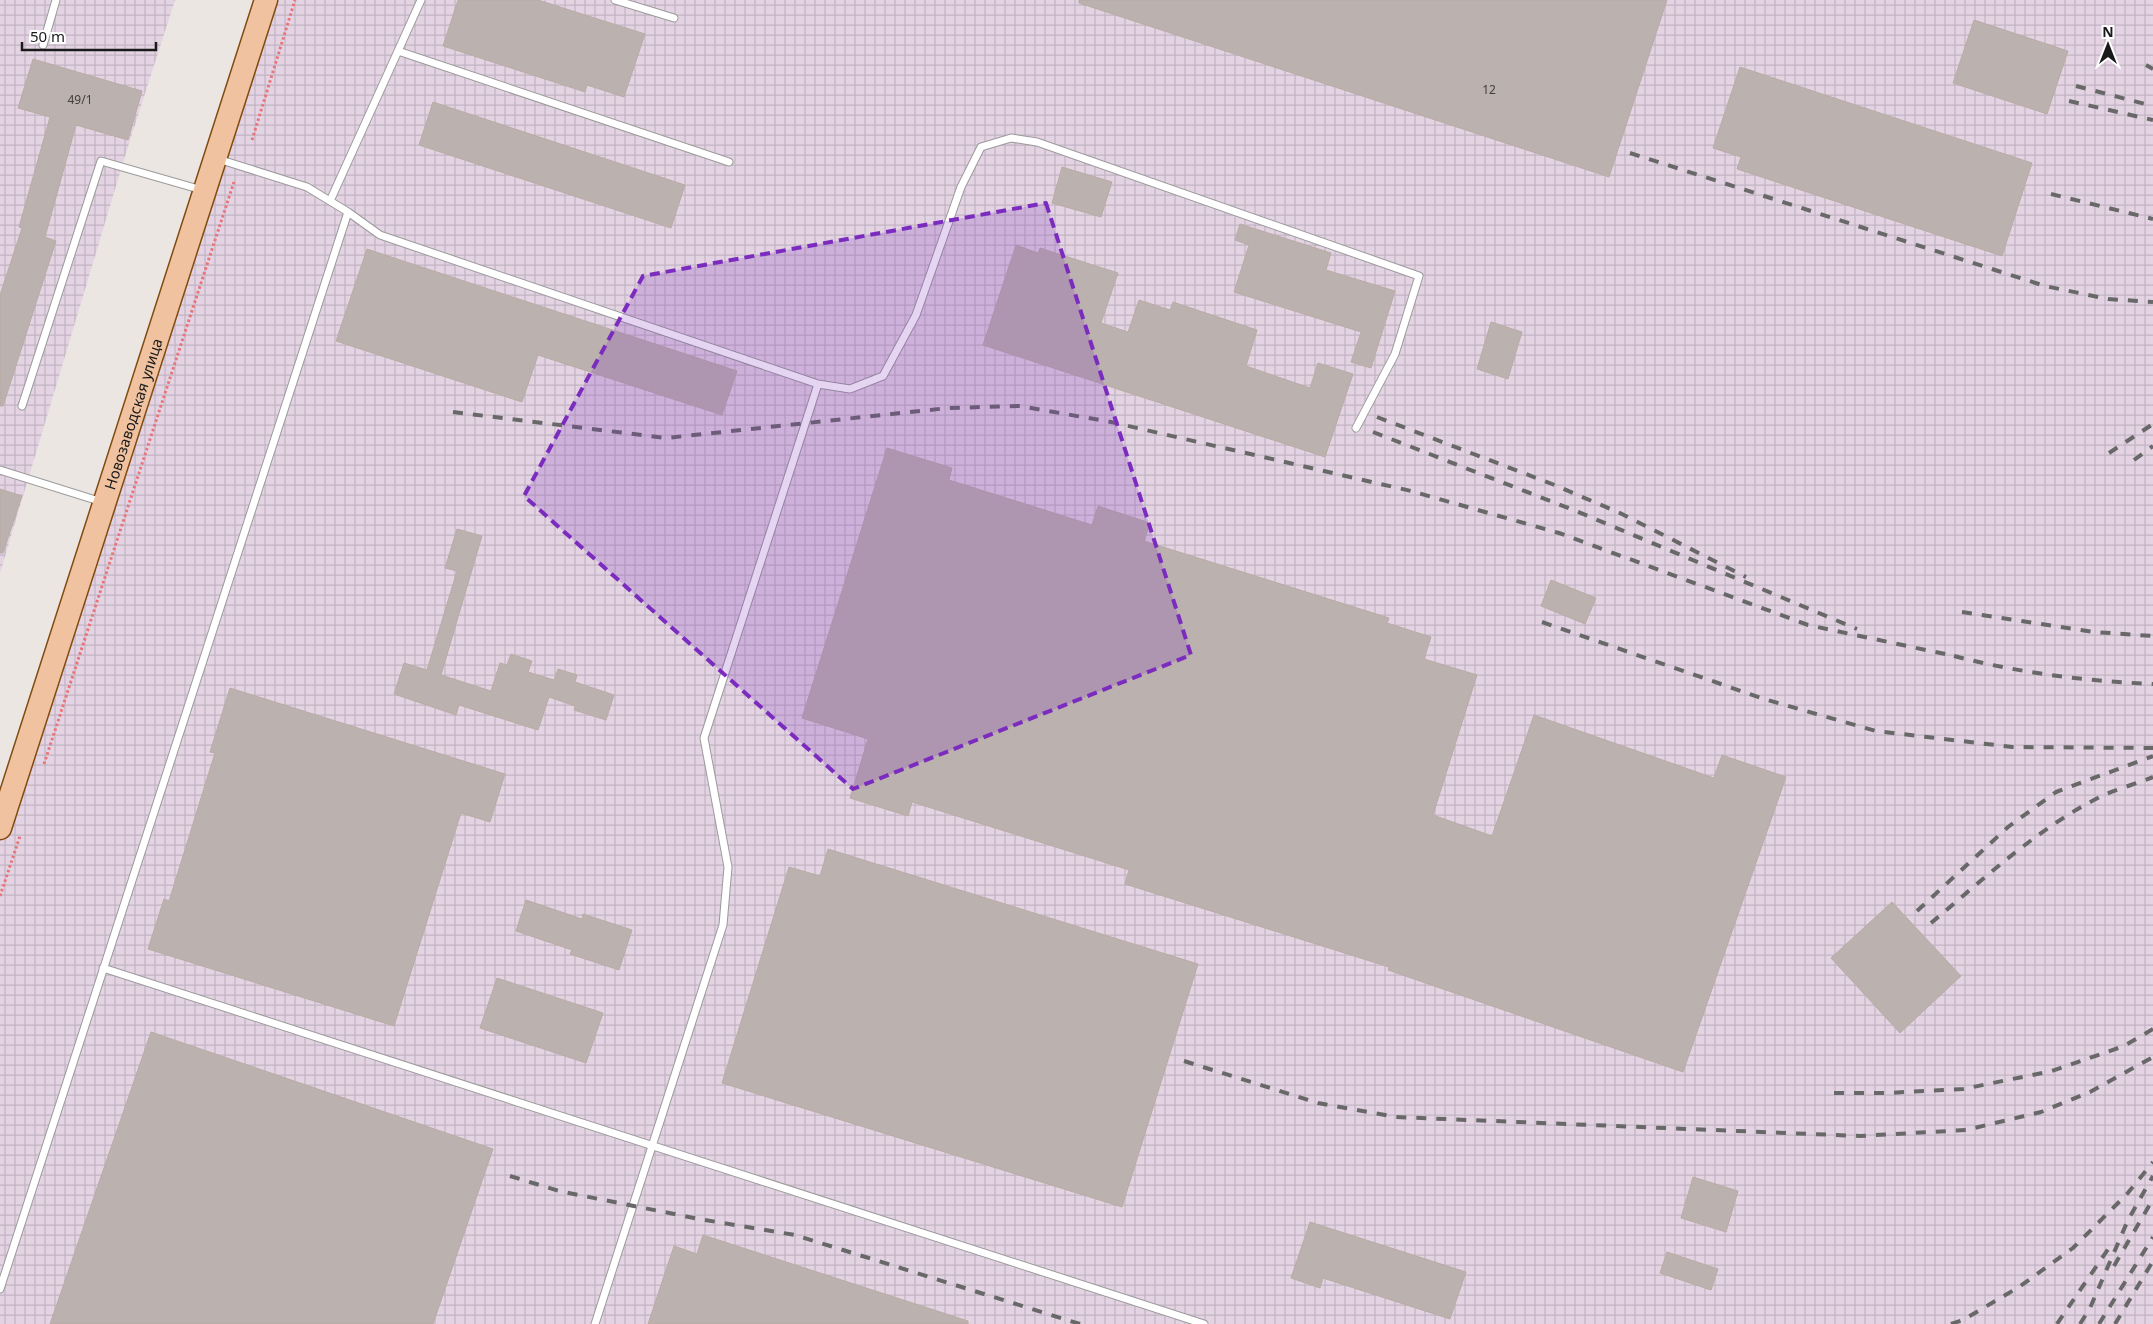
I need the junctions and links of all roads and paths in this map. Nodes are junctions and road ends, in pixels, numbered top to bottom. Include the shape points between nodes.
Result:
1 (56, 0) edge
2 (266, 0) edge
3 (295, 0) edge
4 (421, 0) edge
5 (615, 0) edge
6 (674, 18) dead end
7 (43, 45) dead end
8 (398, 51) junction
9 (252, 140) dead end
10 (216, 158) junction
11 (728, 162) dead end
12 (234, 182) dead end
13 (205, 190) junction
14 (330, 201) junction
15 (348, 212) junction
16 (818, 384) junction
17 (22, 406) dead end
18 (1356, 428) dead end
19 (0, 470) edge
20 (105, 503) junction
21 (41, 772) dead end
22 (7, 819) edge
23 (0, 896) edge
24 (103, 968) junction
25 (652, 1146) junction
26 (0, 1289) edge
27 (595, 1324) edge
28 (1204, 1324) edge

1 - 7 lane
2 - 10 main road, Новозаводская улица
3 - 9 path
4 - 8 lane
5 - 6 lane
8 - 11 lane
8 - 14 lane
10 - 13 main road, Новозаводская улица
10 - 14 lane via 307,188
12 - 21 path
13 - 17 lane via 101,161
13 - 20 main road, Новозаводская улица
14 - 15 lane
15 - 16 lane via 380,235
15 - 24 lane
16 - 18 lane via 850,389 883,376 916,315 961,187 981,147 1011,138 1037,142 1419,276 1395,354
16 - 25 lane via 704,738 728,867 723,925
19 - 20 lane
20 - 22 main road, Новозаводская улица
22 - 23 path
24 - 25 lane
24 - 26 lane
25 - 27 lane
25 - 28 lane

